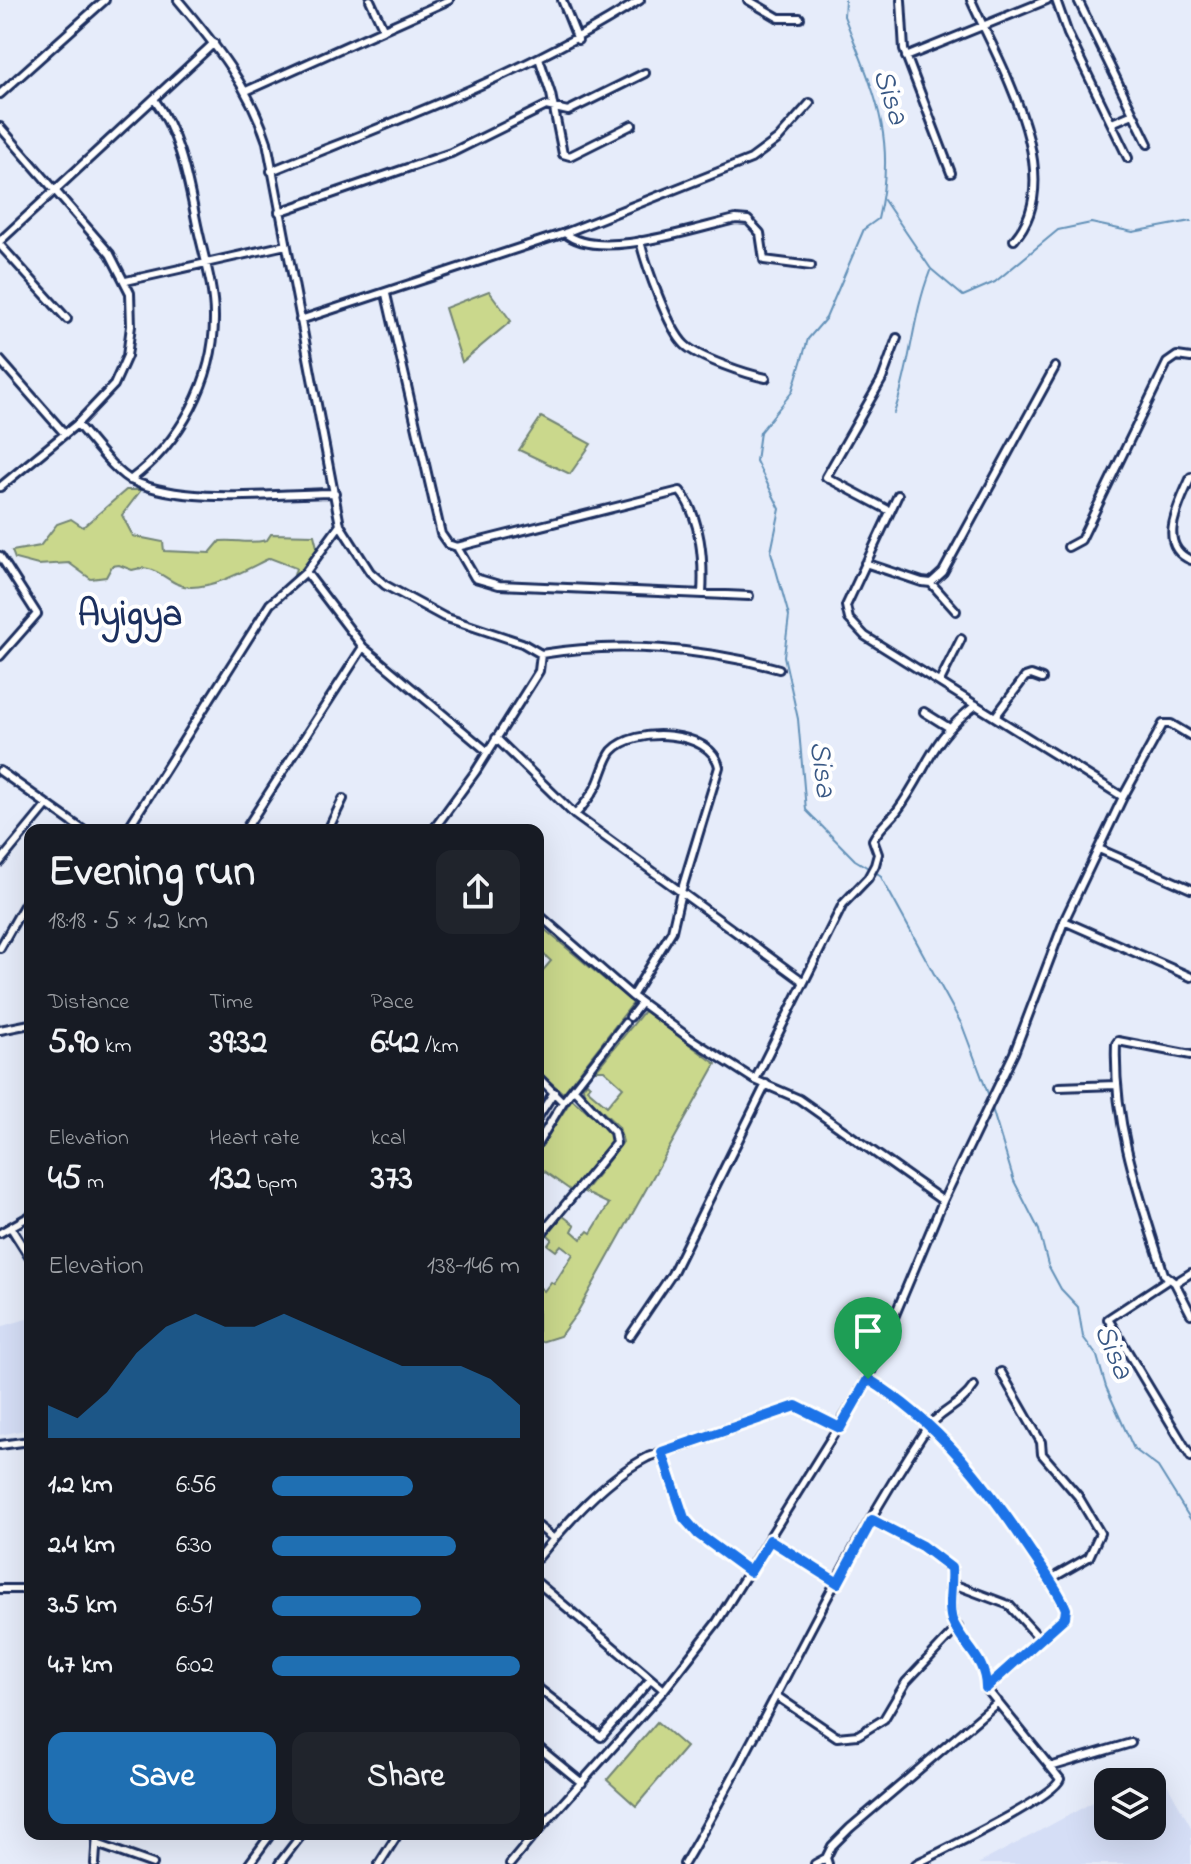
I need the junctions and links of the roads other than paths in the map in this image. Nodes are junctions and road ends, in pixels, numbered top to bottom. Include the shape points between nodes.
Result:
1 (105, 0) edge
2 (178, 0) edge
3 (370, 0) edge
4 (449, 0) edge
5 (562, 0) edge
6 (640, 0) edge
7 (748, 0) edge
8 (901, 0) edge
9 (971, 0) edge
10 (1047, 0) edge
11 (1056, 0) edge
12 (1078, 0) edge
13 (800, 18) dead end
14 (982, 25) junction
15 (383, 28) junction
16 (578, 40) junction
17 (214, 43) junction
18 (906, 57) junction
19 (539, 58) junction
20 (645, 73) dead end
21 (246, 91) junction
22 (0, 94) edge
23 (154, 99) junction
24 (810, 103) dead end
25 (554, 107) junction
26 (1133, 114) junction
27 (1112, 123) junction
28 (632, 125) dead end
29 (0, 127) edge
30 (1148, 144) dead end
31 (1128, 158) dead end
32 (271, 171) junction
33 (951, 173) dead end
34 (55, 188) junction
35 (279, 212) junction
36 (565, 233) junction
37 (1014, 240) dead end
38 (640, 241) junction
39 (0, 243) edge
40 (286, 245) junction
41 (204, 263) junction
42 (811, 266) dead end
43 (126, 281) junction
44 (386, 294) junction
45 (67, 319) dead end
46 (300, 320) junction
47 (897, 338) dead end
48 (1191, 358) edge
49 (0, 360) edge
50 (1055, 367) dead end
51 (766, 378) dead end
52 (77, 424) junction
53 (65, 434) junction
54 (1191, 477) edge
55 (130, 480) junction
56 (0, 487) edge
57 (335, 493) junction
58 (898, 495) dead end
59 (890, 511) junction
60 (340, 525) junction
61 (457, 547) junction
62 (1068, 547) dead end
63 (0, 556) edge
64 (1191, 560) edge
65 (865, 563) junction
66 (306, 572) junction
67 (931, 583) junction
68 (702, 594) junction
69 (749, 596) dead end
70 (956, 611) dead end
71 (961, 639) dead end
72 (363, 647) junction
73 (541, 654) junction
74 (0, 656) edge
75 (779, 669) dead end
76 (1042, 679) dead end
77 (940, 681) junction
78 (976, 705) junction
79 (924, 712) dead end
80 (995, 717) junction
81 (948, 727) junction
82 (1191, 736) edge
83 (496, 738) junction
84 (488, 752) junction
85 (0, 772) edge
86 (1123, 797) junction
87 (343, 799) dead end
88 (47, 805) junction
89 (575, 815) junction
90 (31, 824) edge
91 (74, 824) edge
92 (131, 824) edge
93 (249, 824) edge
94 (331, 824) edge
95 (439, 824) edge
96 (24, 833) edge
97 (1099, 849) junction
98 (0, 862) edge
99 (1191, 889) edge
100 (681, 892) junction
101 (24, 905) edge
102 (544, 919) edge
103 (1064, 921) junction
104 (0, 927) edge
105 (8, 933) junction
106 (0, 948) edge
107 (1191, 977) edge
108 (804, 982) junction
109 (632, 996) junction
110 (641, 1003) junction
111 (24, 1025) edge
112 (0, 1030) edge
113 (1191, 1055) edge
114 (755, 1080) junction
115 (544, 1083) edge
116 (766, 1084) junction
117 (1116, 1085) junction
118 (1059, 1087) dead end
119 (574, 1089) junction
120 (554, 1092) junction
121 (563, 1102) junction
122 (544, 1108) edge
123 (544, 1128) edge
124 (943, 1201) junction
125 (24, 1220) edge
126 (11, 1228) junction
127 (544, 1231) edge
128 (0, 1233) edge
129 (24, 1249) edge
130 (1191, 1273) edge
131 (1172, 1281) junction
132 (1191, 1314) edge
133 (630, 1336) dead end
134 (1001, 1372) dead end
135 (868, 1379) junction
136 (974, 1386) dead end
137 (928, 1427) junction
138 (840, 1428) junction
139 (24, 1442) edge
140 (0, 1445) edge
141 (662, 1452) junction
142 (1191, 1457) edge
143 (872, 1520) junction
144 (544, 1531) edge
145 (554, 1539) junction
146 (770, 1540) junction
147 (544, 1551) edge
148 (750, 1572) junction
149 (1049, 1580) junction
150 (838, 1583) junction
151 (953, 1584) junction
152 (544, 1588) edge
153 (0, 1589) edge
154 (24, 1589) edge
155 (958, 1627) junction
156 (1040, 1639) junction
157 (651, 1679) junction
158 (986, 1688) junction
159 (664, 1690) junction
160 (544, 1693) edge
161 (778, 1697) junction
162 (998, 1702) junction
163 (601, 1737) junction
164 (1131, 1743) dead end
165 (614, 1747) junction
166 (544, 1752) edge
167 (1050, 1767) junction
168 (582, 1783) junction
169 (544, 1824) edge
170 (97, 1840) edge
171 (267, 1840) edge
172 (297, 1840) edge
173 (394, 1840) edge
174 (530, 1840) edge
175 (97, 1844) junction
176 (827, 1861) edge
177 (95, 1864) edge
178 (153, 1864) edge
179 (249, 1864) edge
180 (279, 1864) edge
181 (379, 1864) edge
182 (510, 1864) edge
183 (684, 1864) edge
184 (815, 1864) edge
185 (916, 1864) edge

1 - 22 street
2 - 17 street
3 - 15 street
4 - 15 street
5 - 16 street
6 - 16 street
7 - 13 street via 779,18
8 - 18 street
9 - 14 street
10 - 14 street
11 - 27 street
12 - 26 street
14 - 18 street
14 - 37 street via 1030,140 1034,206
15 - 21 street
16 - 19 street
17 - 21 street
17 - 23 street
18 - 33 street
19 - 25 street
19 - 32 street
20 - 25 street via 568,111
21 - 32 street via 267,142
23 - 34 street
23 - 41 street via 176,134
24 - 36 street via 778,139 751,159
25 - 28 street via 566,156
25 - 35 street via 524,116 451,153
26 - 27 street
26 - 30 street
27 - 31 street
29 - 34 street
32 - 35 street
34 - 39 street
34 - 43 street
35 - 40 street
36 - 38 street via 587,245
36 - 44 street
38 - 42 street via 748,220 760,233 764,260
38 - 51 street via 682,343 730,369
39 - 45 street
40 - 41 street
40 - 46 street
41 - 43 street
41 - 55 street via 214,316 204,382 163,450
43 - 52 street via 131,326 122,373
44 - 46 street
44 - 61 street via 441,534
46 - 57 street
47 - 59 street via 882,379 826,477
48 - 62 street via 1177,356 1167,363 1081,540
49 - 53 street
50 - 67 street via 943,572
52 - 53 street
52 - 55 street
53 - 56 street
54 - 64 street via 1176,512 1171,544
55 - 57 street via 198,495
57 - 60 street
58 - 59 street
59 - 65 street
60 - 66 street
60 - 73 street via 370,572 385,585 444,617
61 - 68 street via 469,570 485,582
61 - 68 street via 680,491 698,536
63 - 74 street via 37,614
65 - 67 street
65 - 77 street via 846,606 849,619 865,636
66 - 72 street
66 - 92 street via 270,604
67 - 70 street
68 - 69 street
71 - 77 street
72 - 84 street
72 - 93 street
73 - 75 street via 583,647 698,652
73 - 83 street via 539,671
76 - 80 street via 1025,677
77 - 78 street
78 - 80 street
78 - 81 street
79 - 81 street
80 - 86 street
81 - 108 street via 897,812 879,829 873,840 875,865 843,904
82 - 86 street via 1163,724
83 - 84 street
83 - 89 street
84 - 95 street
85 - 88 street
86 - 97 street
87 - 94 street
88 - 90 street
88 - 91 street
89 - 100 street
89 - 100 street via 613,751 631,739 665,735 709,747 719,767
96 - 98 street
97 - 99 street
97 - 103 street
100 - 108 street
100 - 109 street via 672,931
101 - 105 street
102 - 109 street
103 - 107 street
103 - 124 street via 996,1095
104 - 105 street
105 - 106 street
108 - 114 street
109 - 110 street
110 - 114 street
110 - 119 street
111 - 112 street
113 - 117 street via 1118,1041
114 - 116 street
115 - 120 street
116 - 124 street via 822,1114
116 - 133 street via 672,1274
117 - 118 street
117 - 131 street via 1123,1140 1164,1274
119 - 121 street
119 - 127 street via 614,1132 616,1143
120 - 121 street
120 - 122 street
121 - 123 street
124 - 135 street
125 - 126 street
126 - 128 street
126 - 129 street
130 - 131 street
131 - 132 street
131 - 142 street via 1108,1319
134 - 149 street via 1041,1442 1042,1454 1078,1496 1100,1533 1089,1557
135 - 137 street via 905,1402
135 - 138 street
136 - 137 street via 964,1401
137 - 143 street
137 - 149 street via 971,1467
138 - 141 street via 796,1406
138 - 146 street
139 - 140 street
141 - 145 street via 632,1465
141 - 148 street via 684,1518
143 - 150 street
143 - 151 street via 944,1560
144 - 145 street
145 - 147 street
146 - 148 street
146 - 150 street
148 - 159 street
149 - 156 street via 1066,1609 1065,1617
150 - 161 street
151 - 155 street via 952,1620
151 - 156 street via 1009,1605
152 - 157 street
153 - 154 street
155 - 158 street via 986,1674
155 - 161 street via 906,1682 884,1719 858,1735 837,1737
156 - 158 street
157 - 159 street
157 - 163 street
158 - 162 street
159 - 165 street
160 - 163 street
161 - 183 street
162 - 167 street
162 - 176 street via 850,1828 832,1846
163 - 165 street
164 - 167 street
165 - 168 street
166 - 168 street
167 - 185 street via 1060,1779 1055,1789
168 - 169 street
170 - 175 street
171 - 179 street
172 - 180 street
173 - 181 street
174 - 182 street
175 - 177 street
175 - 178 street
176 - 184 street

